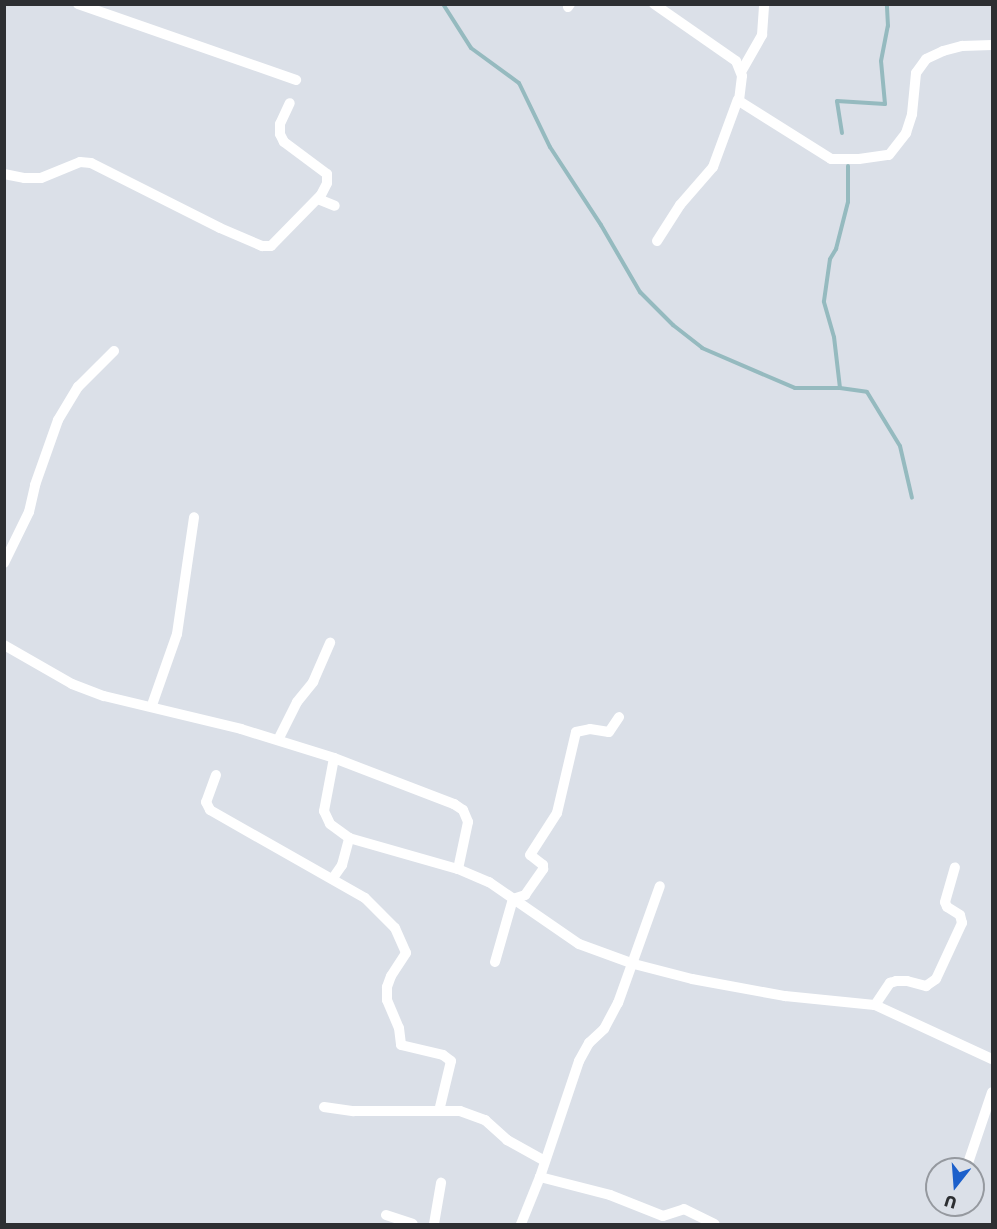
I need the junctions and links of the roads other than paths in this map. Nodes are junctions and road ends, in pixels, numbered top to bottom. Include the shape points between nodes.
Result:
1 (78, 4) edge
2 (654, 4) edge
3 (764, 4) edge
4 (993, 45) edge
5 (741, 72) junction
6 (296, 80) dead end
7 (738, 99) junction
8 (290, 103) dead end
9 (4, 174) edge
10 (318, 199) junction
11 (334, 206) dead end
12 (657, 241) dead end
13 (114, 351) dead end
14 (194, 517) dead end
15 (4, 563) edge
16 (330, 643) dead end
17 (4, 645) edge
18 (152, 705) junction
19 (619, 717) dead end
20 (278, 740) junction
21 (334, 758) junction
22 (216, 776) dead end
23 (349, 838) junction
24 (955, 867) dead end
25 (458, 869) junction
26 (333, 878) junction
27 (660, 886) dead end
28 (513, 899) junction
29 (495, 962) dead end
30 (634, 964) junction
31 (875, 1005) junction
32 (993, 1059) edge
33 (993, 1092) edge
34 (324, 1107) dead end
35 (439, 1111) junction
36 (970, 1157) edge
37 (544, 1161) junction
38 (540, 1177) junction
39 (441, 1184) dead end
40 (386, 1215) dead end
41 (413, 1224) edge
42 (434, 1224) edge
43 (521, 1224) edge
44 (715, 1224) edge

1 - 6 street
2 - 5 street via 726,52
3 - 5 street via 762,35
4 - 7 street via 962,46 926,59 916,73 906,133 893,152 883,158 826,157
5 - 7 street
7 - 12 street via 713,167 680,205
8 - 10 street via 280,124 280,134 284,142 327,174 327,183
9 - 10 street via 41,178 80,162 91,163 220,228 267,247
10 - 11 street
13 - 15 street via 78,387 57,420 29,512
14 - 18 street via 177,634
16 - 20 street via 313,682 297,702
17 - 18 street via 72,684 104,696
18 - 20 street
19 - 28 street via 609,732 576,732 556,813 530,855 543,868 525,896
20 - 21 street
21 - 23 street via 324,815
21 - 25 street via 463,810 468,822
22 - 26 street via 207,808
23 - 25 street
23 - 26 street via 342,865
24 - 31 street via 945,902 960,915 962,922 936,980 926,986 907,981 890,983
25 - 28 street via 489,882
26 - 35 street via 365,898 395,928 405,945 406,956 391,976 386,994 399,1028 400,1044 451,1060
27 - 30 street
28 - 29 street
28 - 30 street via 579,944
30 - 31 street via 744,990
30 - 37 street via 610,1020 583,1052
31 - 32 street
33 - 36 street
34 - 35 street
35 - 37 street via 460,1111 485,1120 507,1140
37 - 38 street
38 - 43 street
38 - 44 street via 610,1196 663,1216 684,1209
39 - 42 street
40 - 41 street

